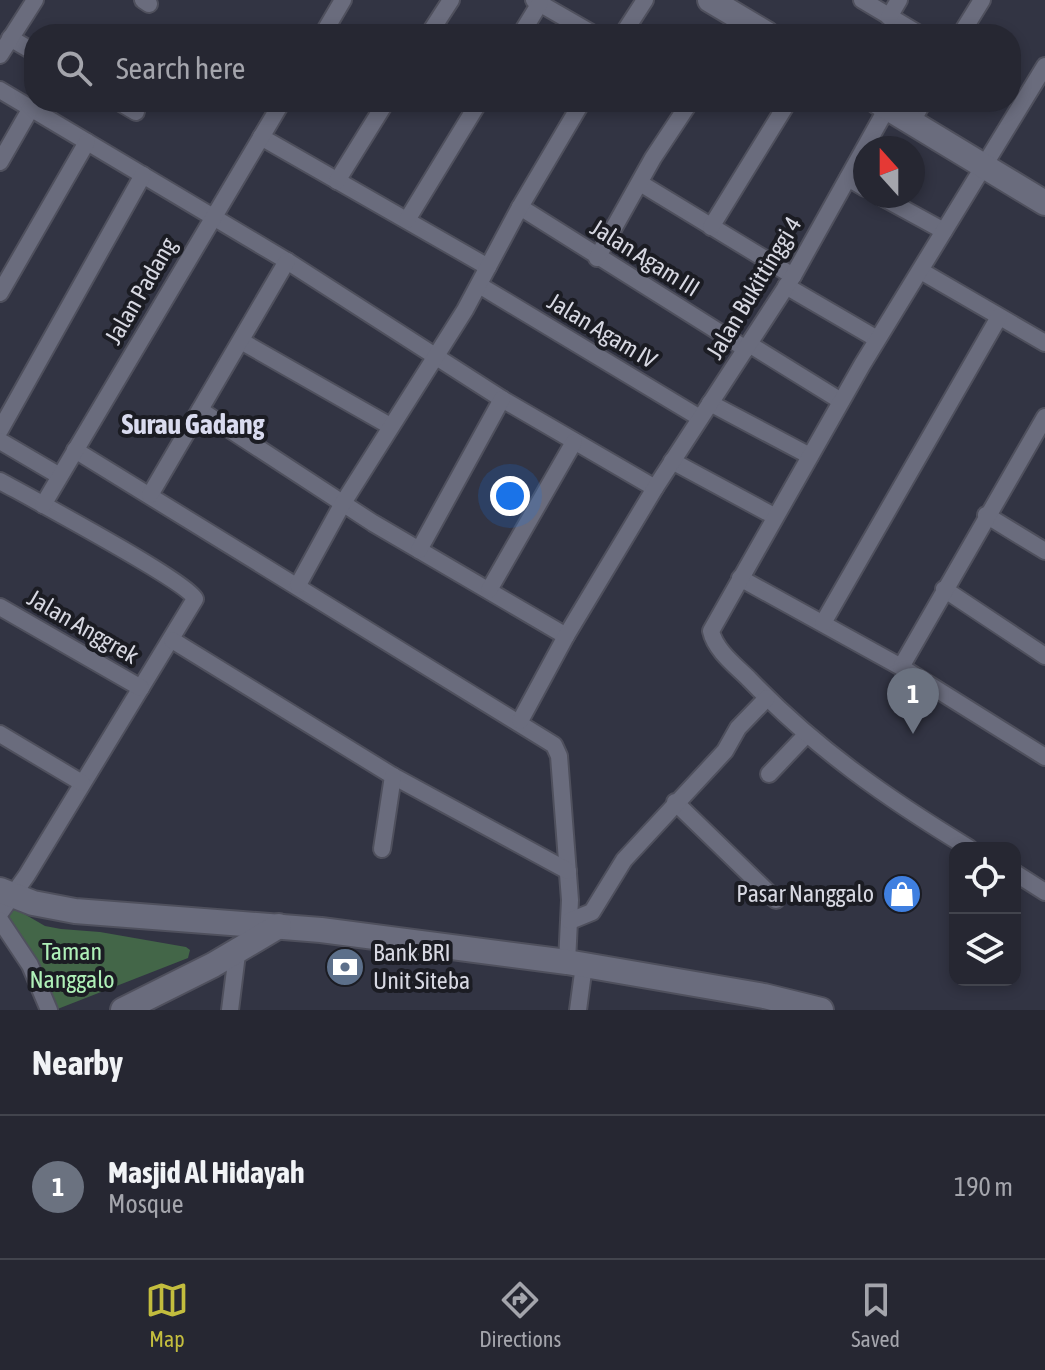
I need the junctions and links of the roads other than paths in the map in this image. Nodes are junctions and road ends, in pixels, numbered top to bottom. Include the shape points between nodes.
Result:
1 (35, 0) edge
2 (343, 0) edge
3 (451, 0) edge
4 (645, 0) edge
5 (710, 0) edge
6 (862, 0) edge
7 (899, 0) edge
8 (982, 0) edge
9 (537, 2) edge
10 (889, 17) junction
11 (329, 24) edge
12 (435, 24) edge
13 (526, 24) edge
14 (576, 24) edge
15 (629, 24) edge
16 (737, 24) edge
17 (901, 24) edge
18 (967, 24) edge
19 (10, 38) junction
20 (24, 46) edge
21 (0, 55) edge
22 (1045, 66) edge
23 (0, 90) edge
24 (24, 104) edge
25 (1021, 105) edge
26 (29, 112) edge
27 (38, 112) edge
28 (276, 112) edge
29 (380, 112) edge
30 (473, 112) edge
31 (576, 112) edge
32 (684, 112) edge
33 (782, 112) edge
34 (880, 112) edge
35 (917, 112) edge
36 (1017, 112) edge
37 (261, 137) junction
38 (87, 142) junction
39 (0, 162) edge
40 (983, 167) junction
41 (143, 175) junction
42 (848, 178) junction
43 (337, 181) junction
44 (853, 181) edge
45 (640, 183) junction
46 (1045, 203) edge
47 (520, 207) junction
48 (902, 208) edge
49 (213, 217) junction
50 (407, 220) junction
51 (711, 227) junction
52 (944, 231) junction
53 (597, 258) junction
54 (287, 261) junction
55 (488, 267) junction
56 (921, 271) junction
57 (790, 281) junction
58 (479, 285) junction
59 (0, 293) edge
60 (999, 317) junction
61 (877, 339) junction
62 (241, 341) junction
63 (1045, 343) edge
64 (748, 347) junction
65 (435, 354) junction
66 (502, 399) junction
67 (841, 401) junction
68 (710, 403) junction
69 (200, 410) junction
70 (1045, 417) edge
71 (700, 418) junction
72 (390, 426) junction
73 (0, 430) edge
74 (0, 441) edge
75 (1039, 441) edge
76 (574, 442) junction
77 (75, 450) junction
78 (810, 456) junction
79 (672, 461) junction
80 (58, 475) junction
81 (0, 481) edge
82 (655, 488) junction
83 (150, 495) junction
84 (343, 503) junction
85 (43, 505) junction
86 (986, 515) junction
87 (774, 516) junction
88 (419, 550) junction
89 (1045, 551) edge
90 (740, 578) junction
91 (298, 585) junction
92 (944, 589) junction
93 (489, 590) junction
94 (0, 607) edge
95 (823, 623) junction
96 (566, 636) junction
97 (172, 640) junction
98 (1045, 656) edge
99 (901, 667) junction
100 (141, 688) junction
101 (767, 698) junction
102 (520, 721) junction
103 (0, 734) edge
104 (805, 736) junction
105 (1045, 757) edge
106 (769, 774) dead end
107 (393, 776) junction
108 (82, 783) junction
109 (675, 802) junction
110 (959, 842) edge
111 (382, 849) dead end
112 (568, 871) junction
113 (1021, 877) edge
114 (1045, 892) edge
115 (5, 900) edge
116 (776, 900) dead end
117 (0, 920) edge
118 (570, 921) junction
119 (240, 925) junction
120 (279, 926) junction
121 (237, 952) junction
122 (576, 963) junction
123 (49, 1010) edge
124 (123, 1010) edge
125 (230, 1010) edge
126 (578, 1010) edge
127 (821, 1010) edge

1 - 19 street
2 - 11 street
3 - 12 street
4 - 15 street
5 - 16 main road
6 - 10 street
7 - 10 street
8 - 18 street
9 - 13 street
9 - 14 street
10 - 17 street
19 - 20 street
19 - 21 street
22 - 25 street
23 - 24 street
26 - 39 street
27 - 38 street
28 - 37 street, Jalan Padang
29 - 43 street
30 - 50 street
31 - 47 street
32 - 45 street
33 - 51 street
34 - 42 street, Jalan Bukittinggi 4
35 - 40 main road
36 - 40 street
37 - 43 street
37 - 49 street, Jalan Padang
38 - 41 street
38 - 59 street
40 - 46 main road
40 - 52 street
41 - 49 street
41 - 73 street
42 - 44 street
42 - 57 street, Jalan Bukittinggi 4
43 - 50 street
45 - 51 street
45 - 53 street
47 - 53 street, Jalan Agam III
47 - 55 street
48 - 52 street
49 - 54 street
49 - 77 street, Jalan Padang
50 - 55 street
51 - 57 street
52 - 56 street
53 - 64 street, Jalan Agam III
54 - 62 street
54 - 65 street
55 - 58 street
56 - 60 street
56 - 61 street
57 - 61 street
57 - 64 street, Jalan Bukittinggi 4
58 - 65 street
58 - 71 street, Jalan Agam IV
60 - 63 street
60 - 95 street
61 - 67 street
62 - 69 street
62 - 72 street
64 - 67 street, Jalan Agam III
64 - 68 street, Jalan Bukittinggi 4
65 - 66 street
65 - 72 street
66 - 76 street
66 - 88 street
67 - 78 street
68 - 71 street, Jalan Bukittinggi 4
68 - 78 street
69 - 83 street
69 - 84 street
70 - 75 street
71 - 79 street, Jalan Bukittinggi 4
72 - 84 street
74 - 80 street
75 - 86 street
76 - 82 street
76 - 93 street
77 - 80 street, Jalan Padang
77 - 83 street
78 - 87 street
79 - 82 street, Jalan Bukittinggi 4
79 - 87 street
80 - 85 street, Jalan Padang
81 - 85 street
82 - 96 street, Jalan Bukittinggi 4
83 - 91 street
84 - 88 street
84 - 91 street
85 - 97 street via 193,593 194,602
86 - 89 street
86 - 92 street
87 - 90 street
88 - 93 street
90 - 95 street
90 - 101 street via 711,633
91 - 102 street
92 - 98 street
92 - 99 street
93 - 96 street
94 - 100 street, Jalan Anggrek
95 - 99 street
96 - 102 street, Jalan Bukittinggi 4
97 - 100 street
97 - 107 street
99 - 105 street
100 - 108 street
101 - 104 street
101 - 109 street
102 - 112 street via 550,741 559,756
103 - 108 street
104 - 106 street
104 - 110 street via 887,799
107 - 111 street
107 - 112 street
108 - 115 street
109 - 116 street
109 - 118 street via 624,860 592,912
112 - 118 street
113 - 114 street
115 - 119 main road
117 - 123 street via 30,965
118 - 122 street
119 - 120 main road
119 - 121 street
120 - 121 main road
120 - 122 main road
121 - 124 main road
121 - 125 street
122 - 126 street
122 - 127 main road

